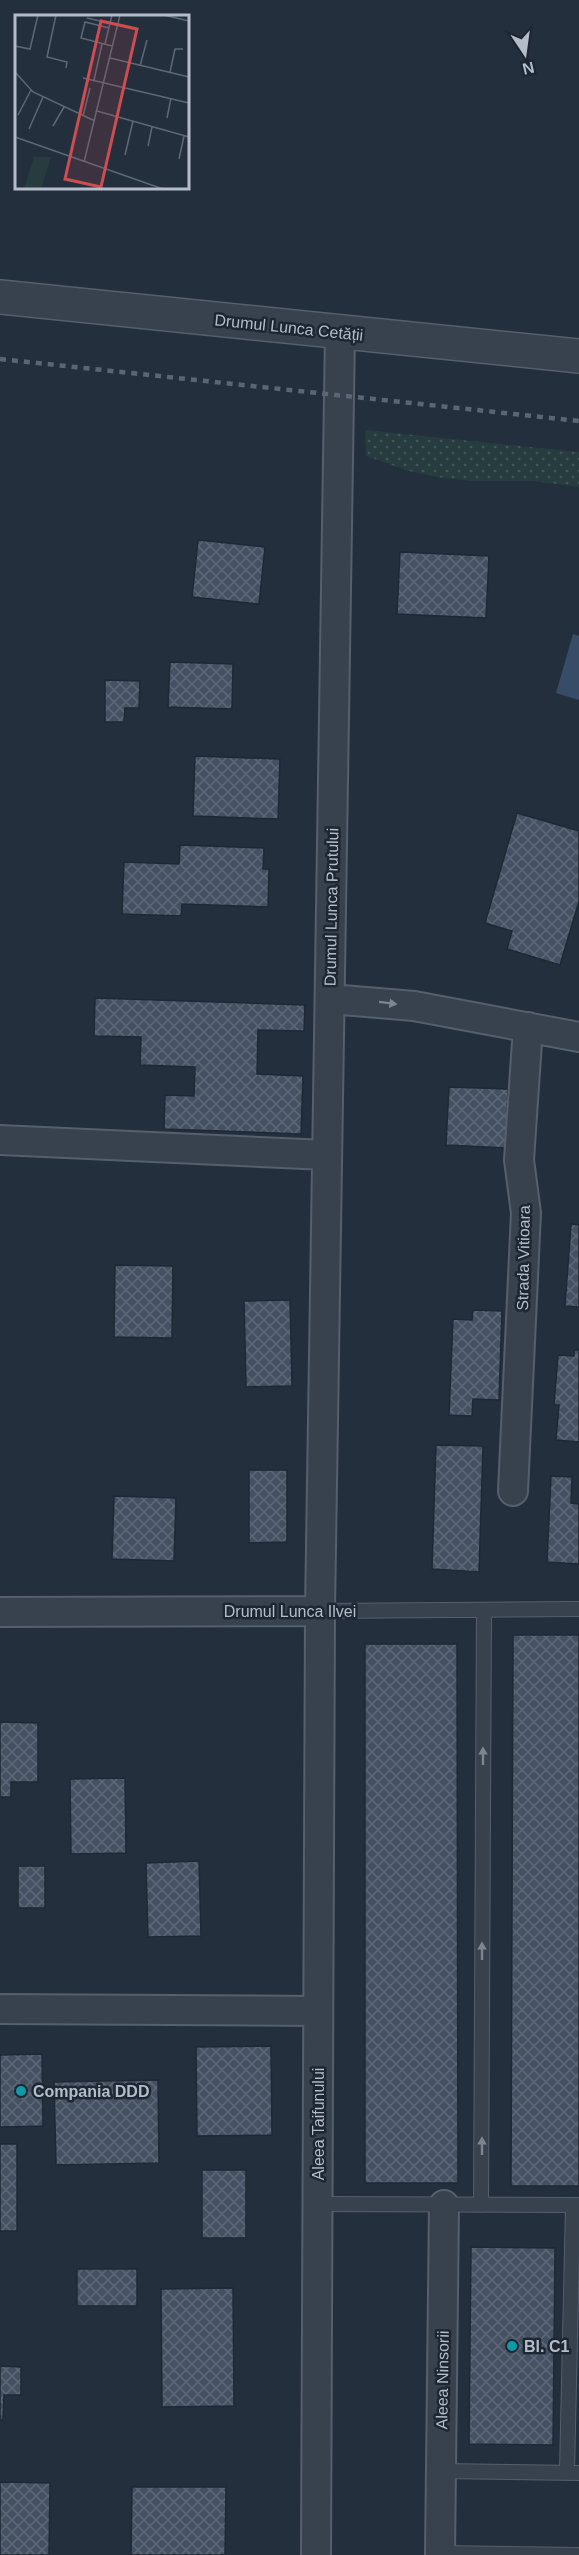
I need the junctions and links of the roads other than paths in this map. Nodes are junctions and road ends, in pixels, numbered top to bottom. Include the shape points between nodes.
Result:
1 (0, 297) edge
2 (340, 333) junction
3 (579, 356) edge
4 (330, 999) junction
5 (528, 1027) junction
6 (579, 1037) edge
7 (0, 1140) edge
8 (326, 1155) junction
9 (513, 1491) dead end
10 (579, 1609) edge
11 (484, 1610) junction
12 (320, 1611) junction
13 (0, 1612) edge
14 (0, 2009) edge
15 (318, 2011) junction
16 (318, 2204) junction
17 (444, 2205) junction
18 (481, 2205) junction
19 (576, 2205) edge
20 (441, 2471) junction
21 (573, 2473) edge
22 (440, 2554) edge
23 (316, 2555) edge
24 (579, 2555) edge

1 - 2 street, Drumul Lunca Cetății
2 - 3 street, Drumul Lunca Cetății
2 - 4 street, Drumul Lunca Prutului
4 -> 5 street via 414,1006
4 - 8 street, Drumul Lunca Prutului
5 - 6 street
5 - 9 street, Strada Vitioara via 519,1160 526,1213
7 - 8 street
8 - 12 street, Drumul Lunca Prutului
10 - 11 lane, Drumul Lunca Ilvei
11 - 12 lane, Drumul Lunca Ilvei
18 -> 11 lane
12 - 13 street, Drumul Lunca Ilvei
12 - 15 street, Aleea Taifunului
14 - 15 street
15 - 16 street, Aleea Taifunului
16 - 17 lane
16 - 23 street, Aleea Taifunului
17 - 18 lane
17 - 20 street, Aleea Ninsorii
18 - 19 lane
19 - 21 lane
20 - 21 lane
20 - 22 street, Aleea Ninsorii
22 - 24 lane

